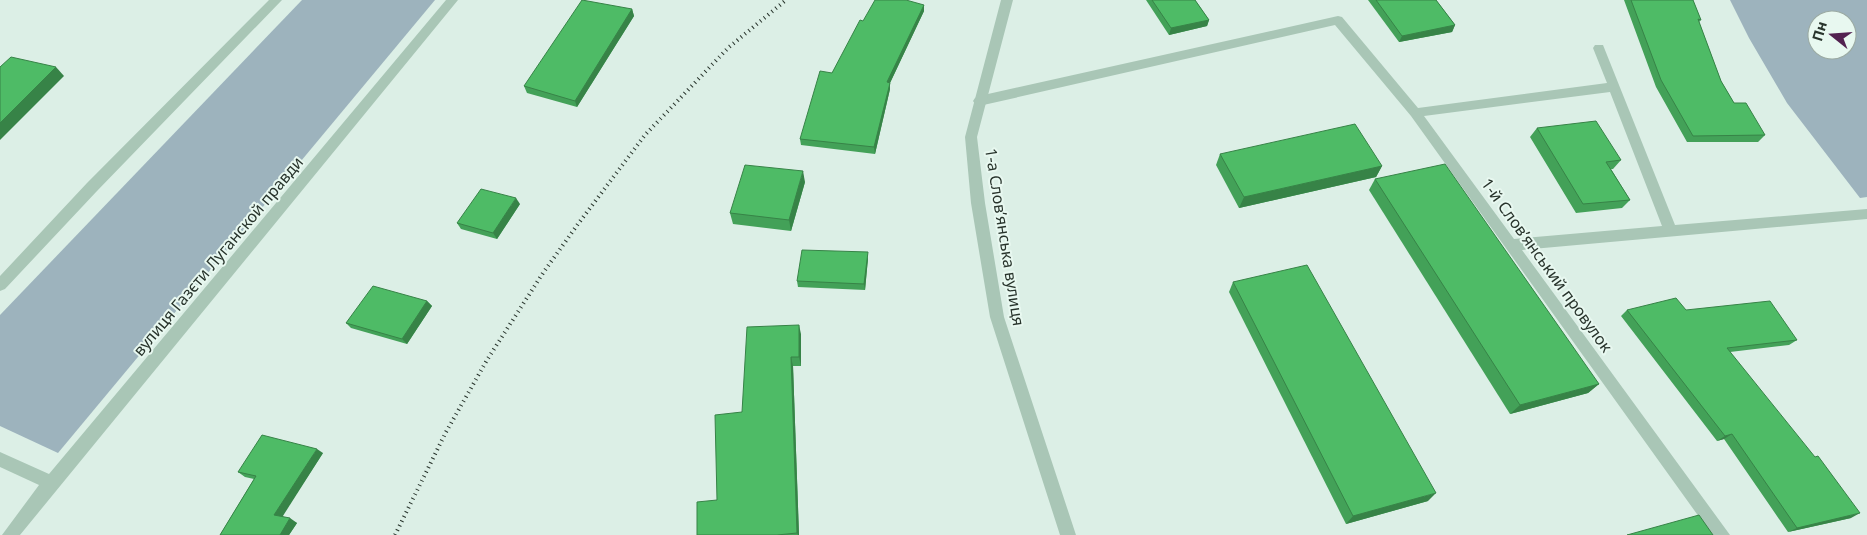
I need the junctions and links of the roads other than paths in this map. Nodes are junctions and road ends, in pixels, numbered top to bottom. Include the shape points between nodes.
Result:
1 (276, 0) edge
2 (452, 0) edge
3 (1007, 0) edge
4 (1599, 48) dead end
5 (1613, 87) junction
6 (979, 101) junction
7 (1415, 113) junction
8 (1867, 214) edge
9 (1670, 230) junction
10 (1511, 245) junction
11 (0, 285) edge
12 (0, 459) edge
13 (51, 483) junction
14 (10, 535) edge
15 (1068, 535) edge
16 (1722, 535) edge

1 - 11 street
2 - 13 street, вулиця Газєти Луганской правди
3 - 6 street, 1-а Слов’янська вулиця
4 - 5 street
5 - 7 street
5 - 9 street
6 - 7 street, 1-й Слов’янський провулок via 1338,20
6 - 15 street, 1-а Слов’янська вулиця via 971,137 978,203 997,317
7 - 10 street, 1-й Слов’янський провулок
8 - 9 street
9 - 10 street
10 - 16 street, 1-й Слов’янський провулок
12 - 13 street
13 - 14 street, вулиця Газєти Луганской правди

